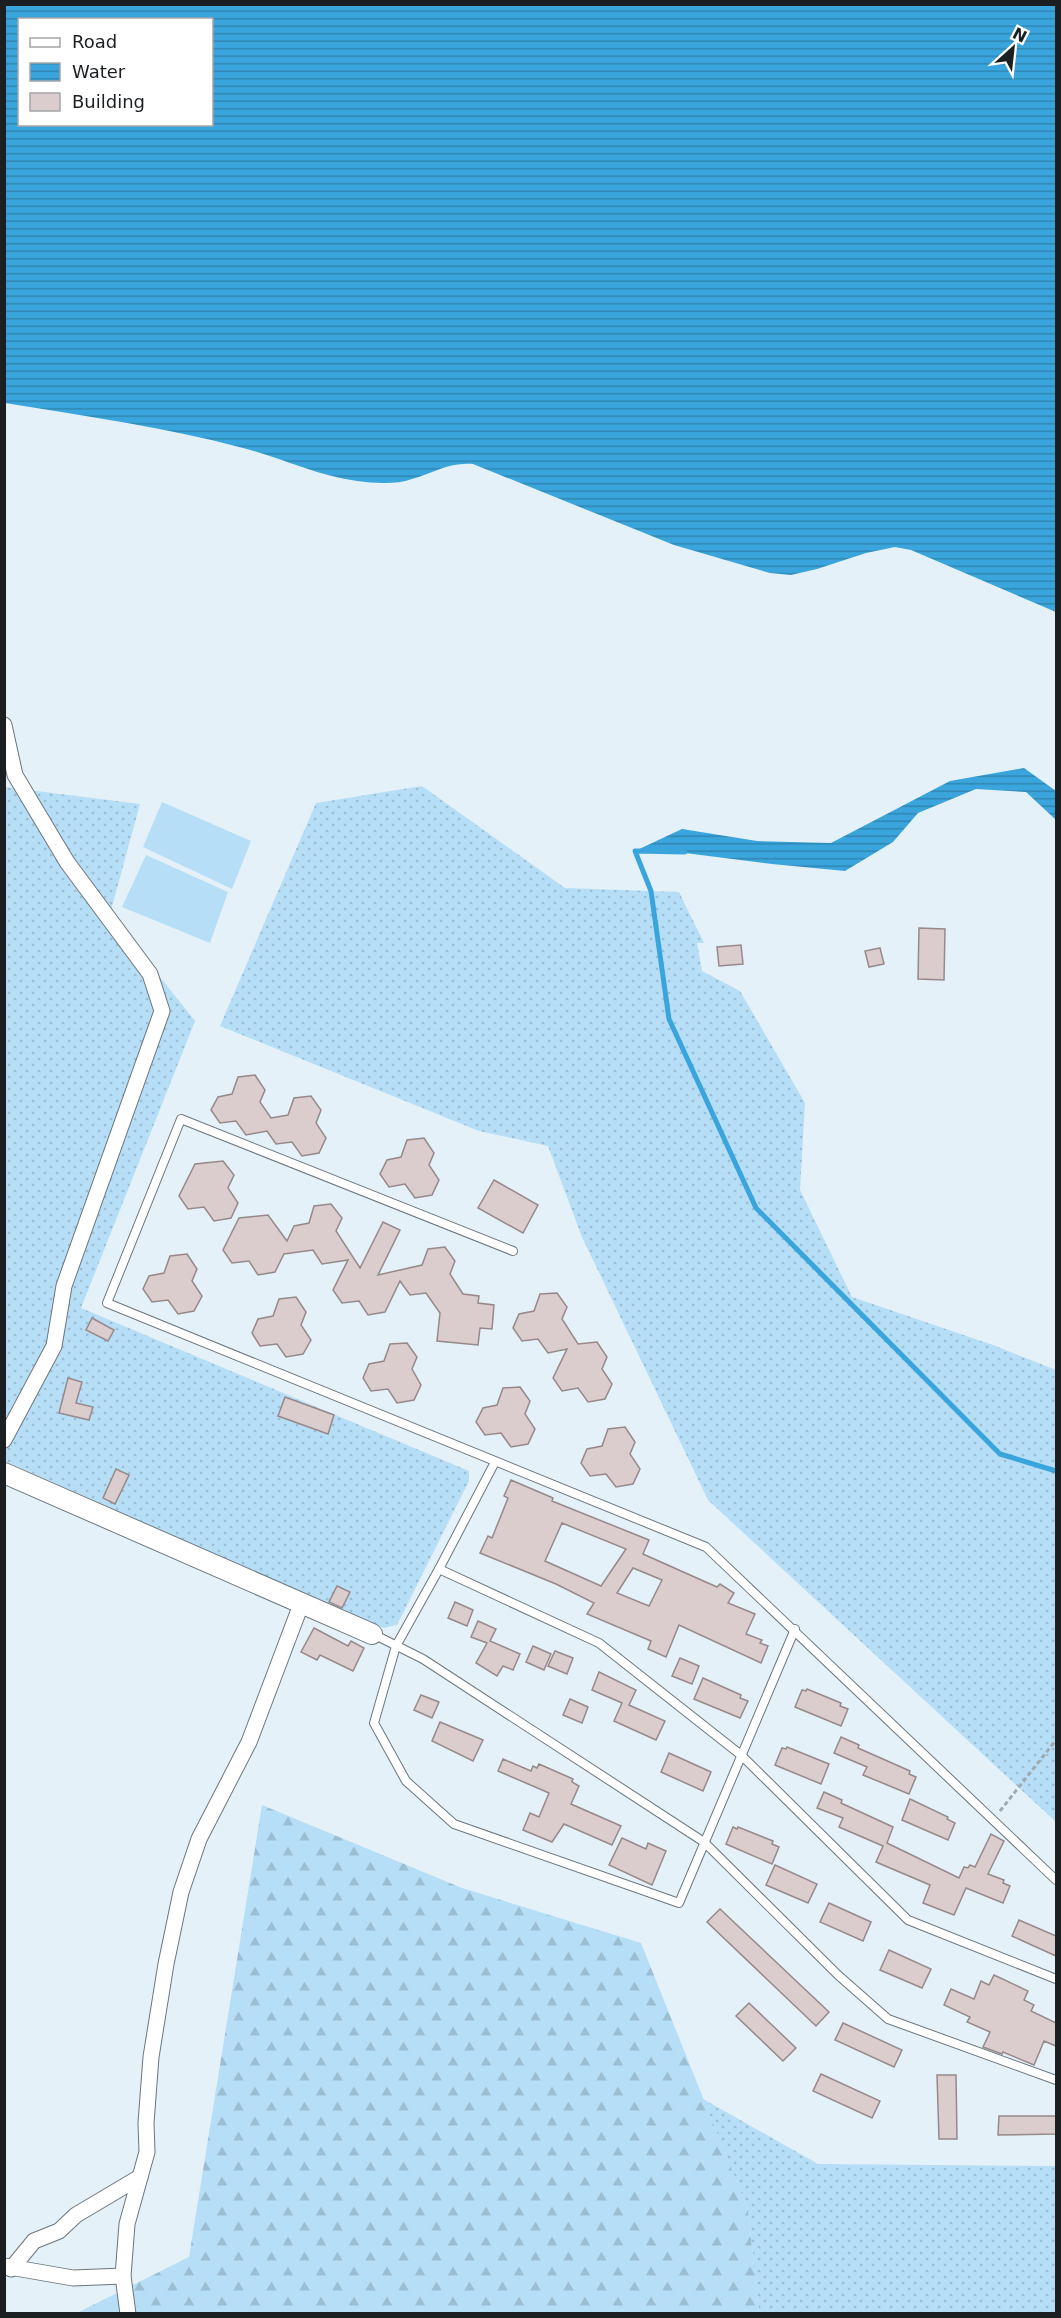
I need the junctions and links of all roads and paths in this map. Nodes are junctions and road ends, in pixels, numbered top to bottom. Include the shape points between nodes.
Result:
1 (4, 726) edge
2 (513, 1251) dead end
3 (4, 1440) edge
4 (495, 1462) junction
5 (4, 1473) edge
6 (439, 1569) junction
7 (302, 1602) junction
8 (795, 1629) junction
9 (372, 1634) joint
10 (396, 1646) junction
11 (1056, 1740) edge
12 (741, 1755) junction
13 (992, 1819) junction
14 (704, 1842) junction
15 (1056, 1880) edge
16 (1056, 1979) edge
17 (1056, 2080) edge
18 (140, 2177) junction
19 (8, 2267) edge
20 (123, 2276) junction
21 (128, 2313) edge

1 - 3 street via 15,775 67,862 150,974 162,1011 64,1286 54,1346
2 - 4 lane via 181,1119 107,1303
4 - 6 lane
4 - 8 lane via 706,1547
5 - 7 street
6 - 10 lane
6 - 12 lane via 599,1643
7 - 9 street
7 - 18 street via 249,1742 199,1839 181,1892 151,2057 147,2152
8 - 12 lane
8 - 13 lane
9 - 10 lane
10 - 14 lane via 423,1659
10 - 14 lane via 374,1723 406,1781 454,1824 679,1903
11 - 13 path
12 - 14 lane
12 - 16 lane via 908,1920
13 - 15 lane
14 - 17 lane via 888,2019
18 - 19 street via 76,2215 59,2231 34,2241
18 - 20 street via 128,2224
19 - 20 street via 73,2278
20 - 21 street

